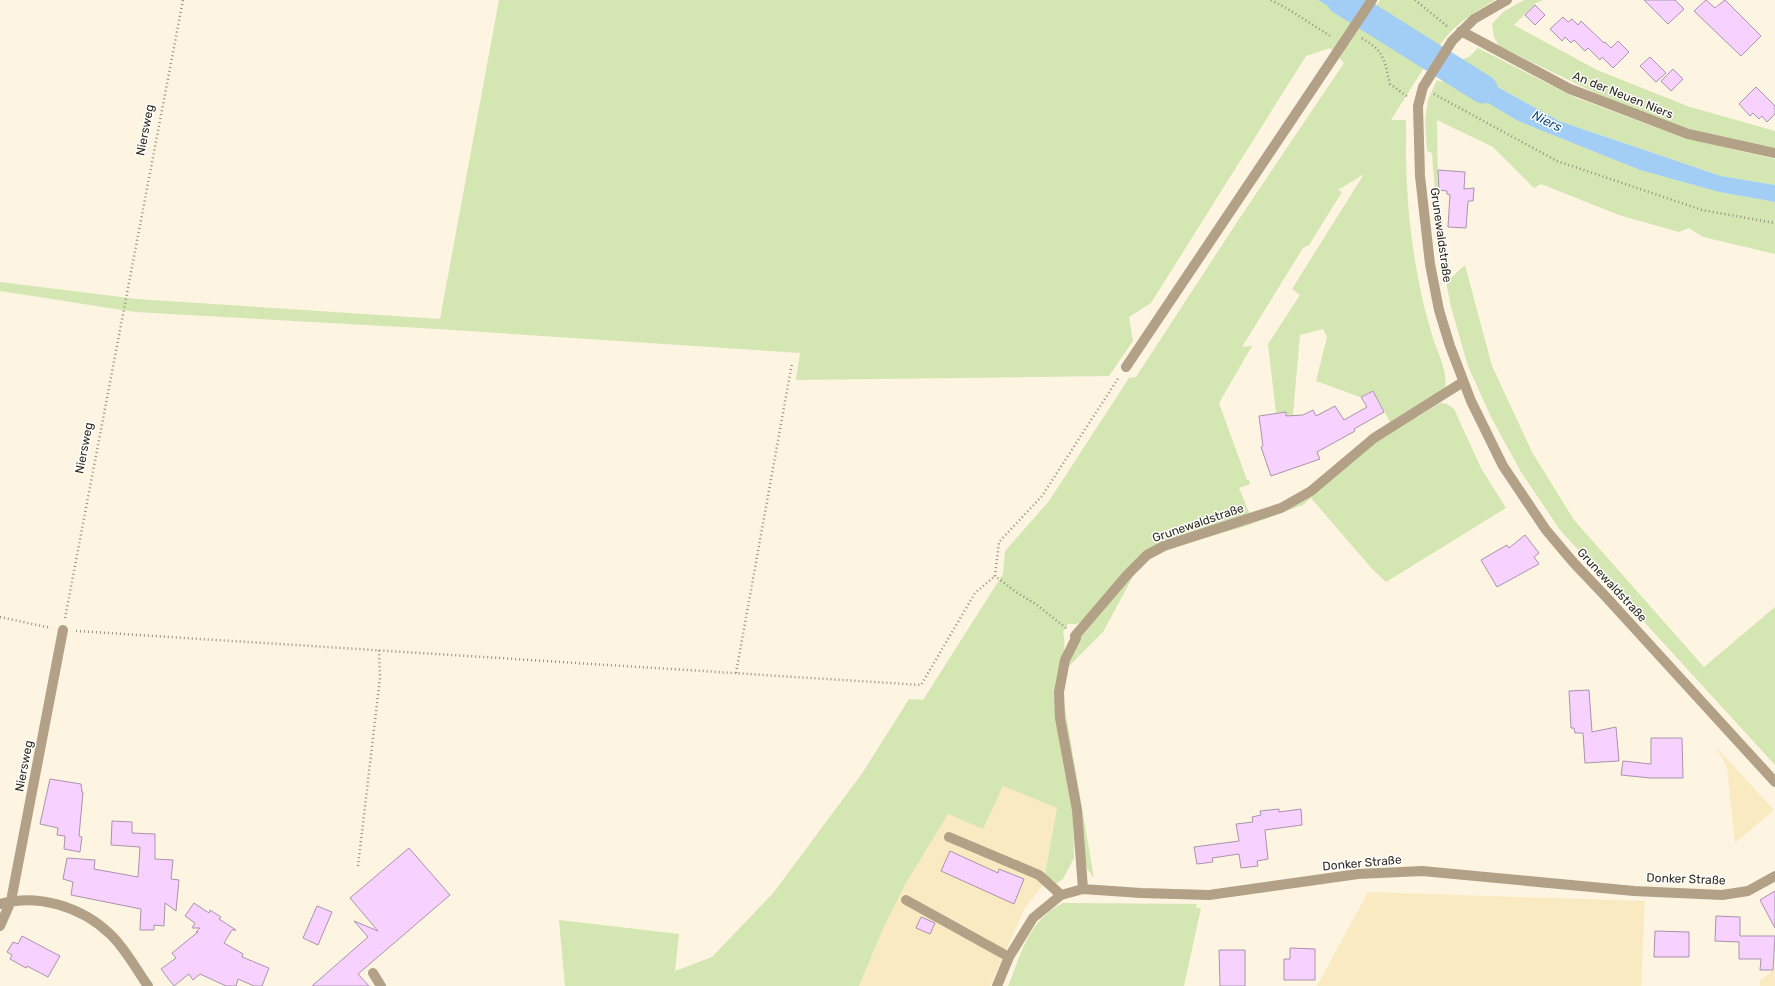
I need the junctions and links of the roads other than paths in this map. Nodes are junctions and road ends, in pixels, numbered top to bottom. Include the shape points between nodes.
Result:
1 (1507, 0) edge
2 (1371, 2) edge
3 (1459, 33) junction
4 (1775, 153) edge
5 (1126, 367) road end
6 (1463, 382) junction
7 (63, 630) road end
8 (1775, 782) edge
9 (949, 837) dead end
10 (1775, 876) edge
11 (1083, 889) junction
12 (1061, 895) junction
13 (906, 900) dead end
14 (11, 901) junction
15 (0, 904) edge
16 (0, 926) edge
17 (1009, 957) junction
18 (373, 973) dead end
19 (148, 986) edge
20 (381, 986) edge
21 (996, 986) edge

1 - 3 street, Grunewaldstraße via 1479,16
2 - 5 street
3 - 4 street, An der Neuen Niers via 1471,36 1570,89 1688,134
3 - 6 street, Grunewaldstraße via 1447,47 1423,88 1418,106 1420,176 1430,264 1443,325
6 - 8 street, Grunewaldstraße via 1503,466 1546,530
6 - 11 street, Grunewaldstraße via 1374,438 1311,491 1281,508 1164,546 1147,556 1128,574 1075,636 1065,660 1059,692 1060,718 1077,810
7 - 14 street, Niersweg
9 - 12 street via 1039,875
10 - 11 street, Donker Straße via 1748,891 1722,895 1634,891 1422,871 1358,874 1209,895 1141,894
11 - 12 street, Donker Straße
12 - 17 street, Donker Straße via 1033,918
13 - 17 street
14 - 15 street
14 - 16 street
14 - 19 street via 38,901 66,907 90,918 111,935
17 - 21 street, Donker Straße
18 - 20 street

